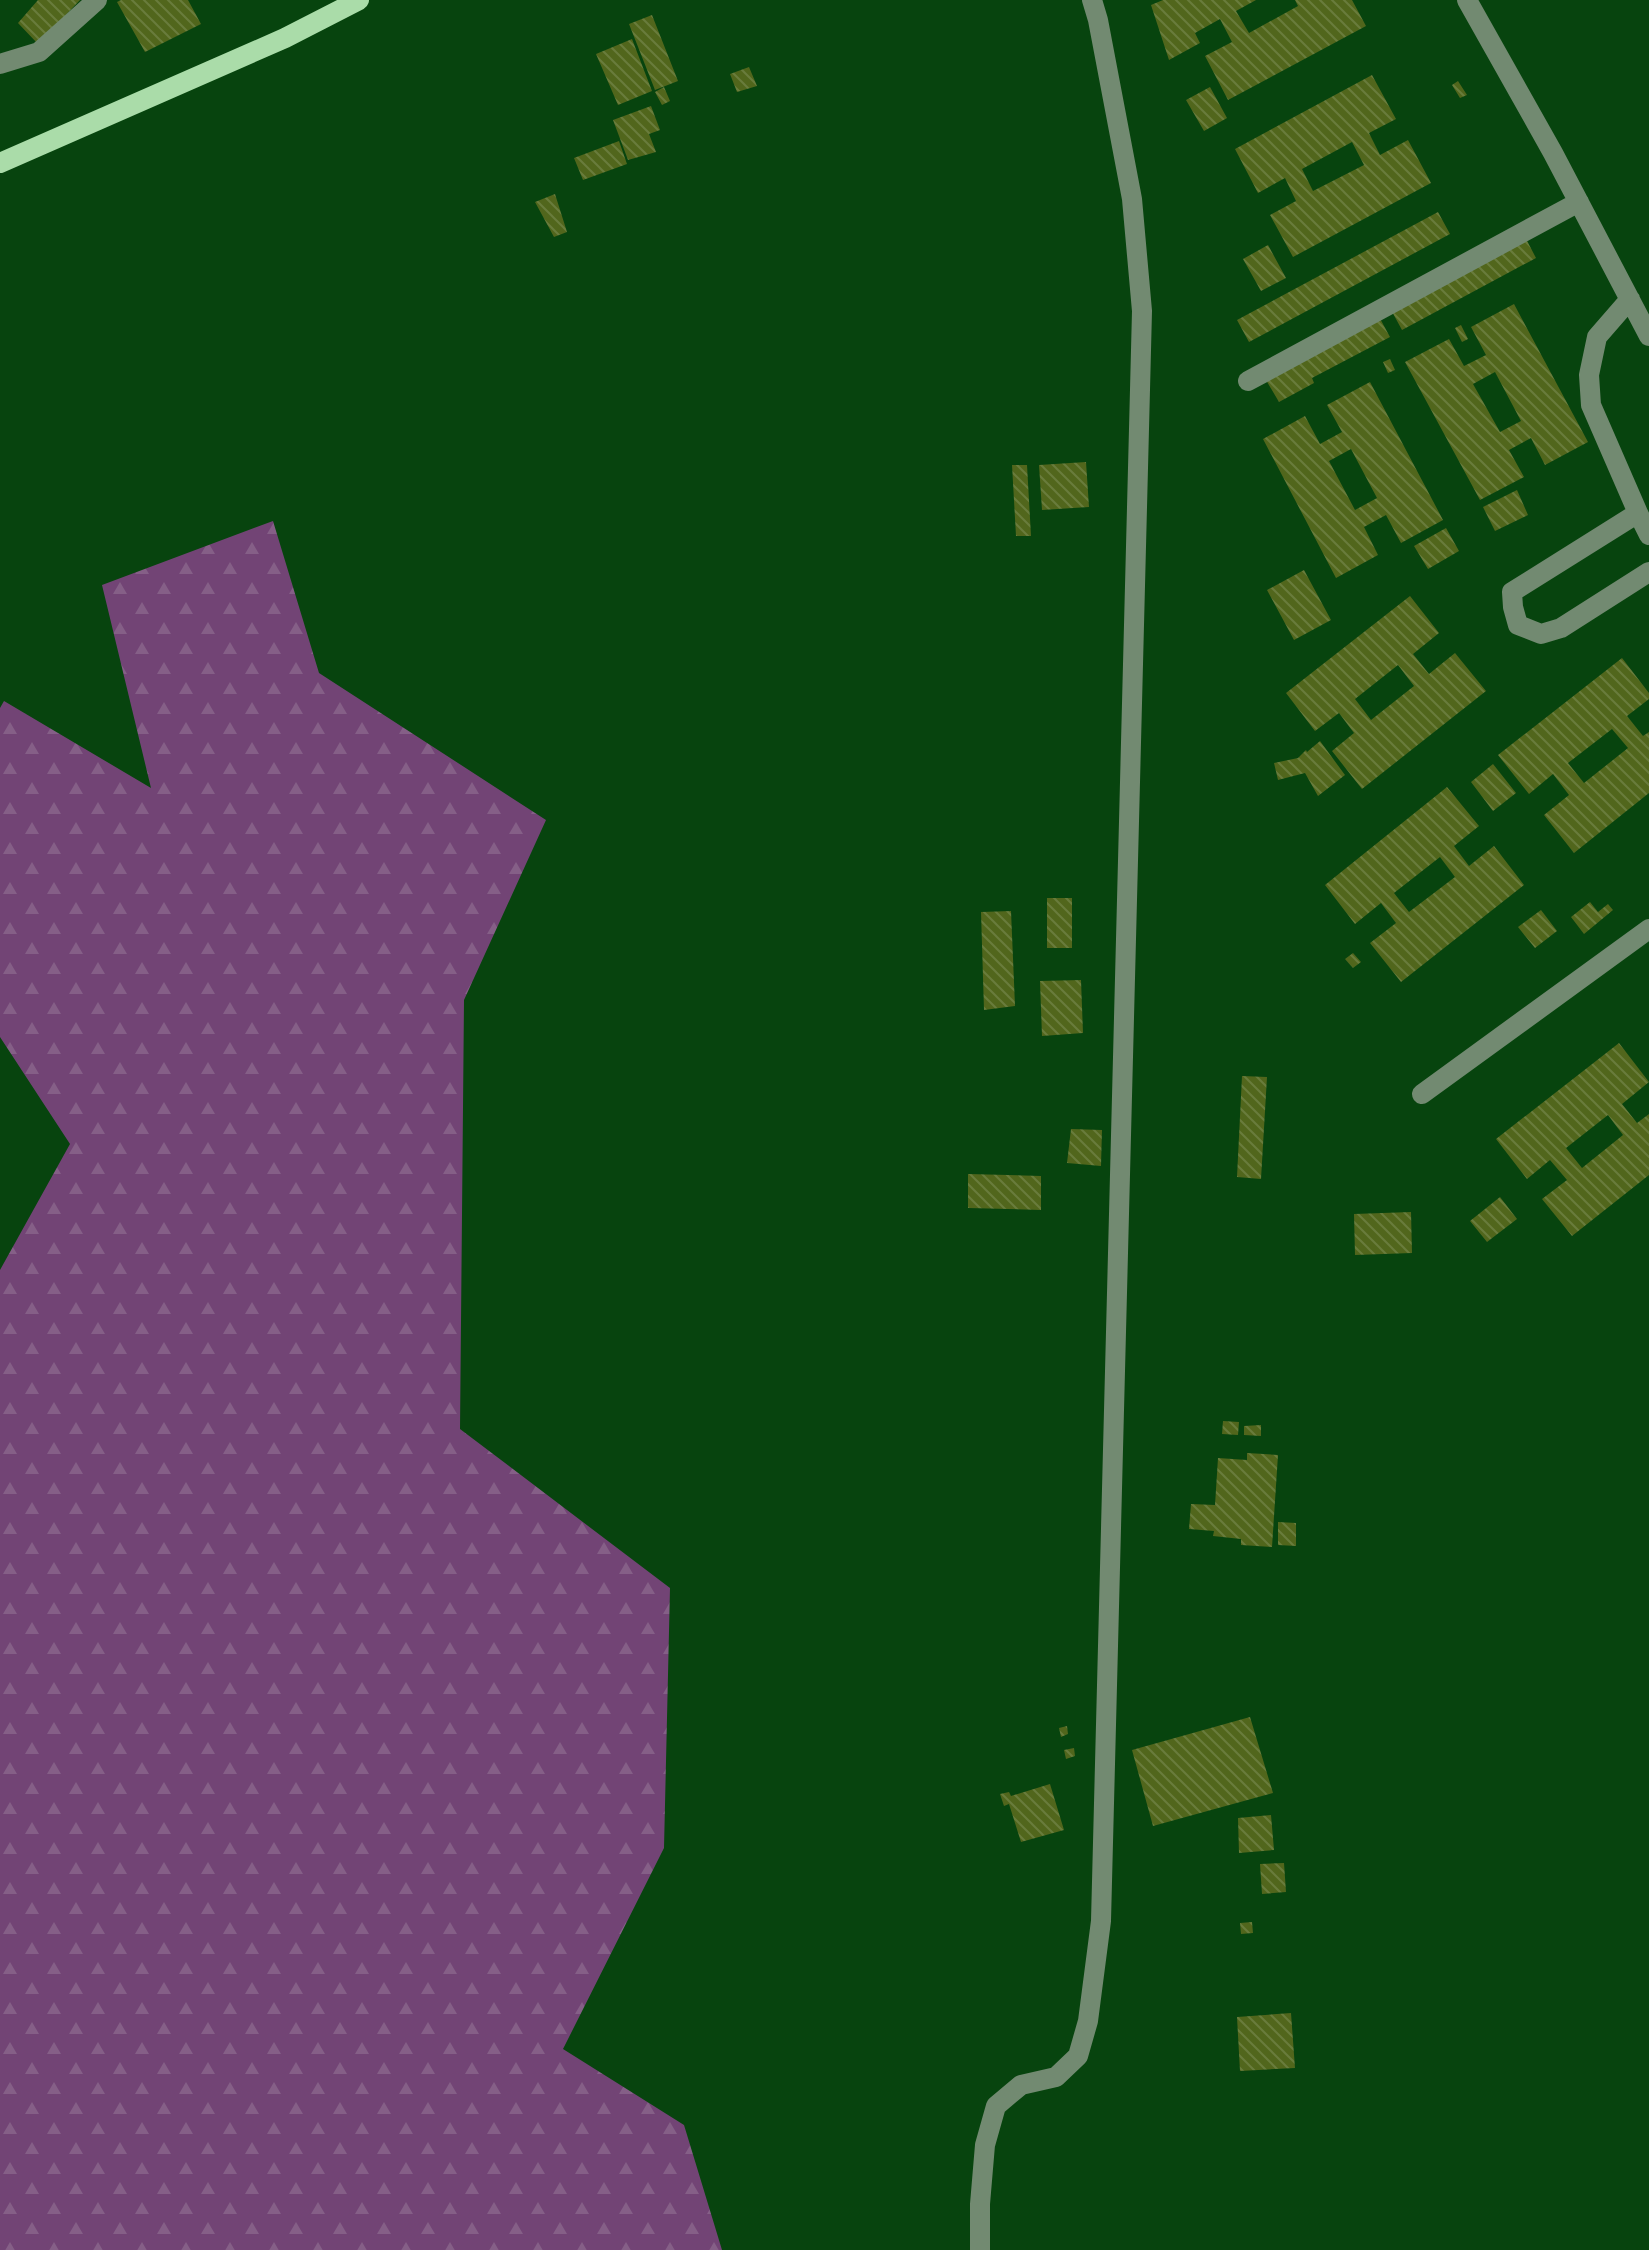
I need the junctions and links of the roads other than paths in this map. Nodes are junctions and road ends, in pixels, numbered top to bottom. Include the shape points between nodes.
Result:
1 (97, 0) edge
2 (359, 0) edge
3 (1092, 0) edge
4 (1467, 0) edge
5 (0, 64) edge
6 (0, 163) edge
7 (1579, 202) junction
8 (1630, 299) junction
9 (1649, 336) edge
10 (1248, 381) dead end
11 (1638, 513) junction
12 (1649, 535) edge
13 (1649, 572) edge
14 (1649, 929) edge
15 (1422, 1094) dead end
16 (980, 2250) edge

1 - 5 street via 39,52
2 - 6 main road via 285,38
3 - 16 street via 1132,199 1142,311 1101,1921 1078,2056 1056,2077 1021,2085 996,2106 985,2145
4 - 7 street
7 - 8 street
7 - 10 street
8 - 9 street
8 - 11 street via 1597,337 1589,375 1591,405
11 - 12 street
11 - 13 street via 1512,592 1518,625 1541,634 1561,628
14 - 15 street

